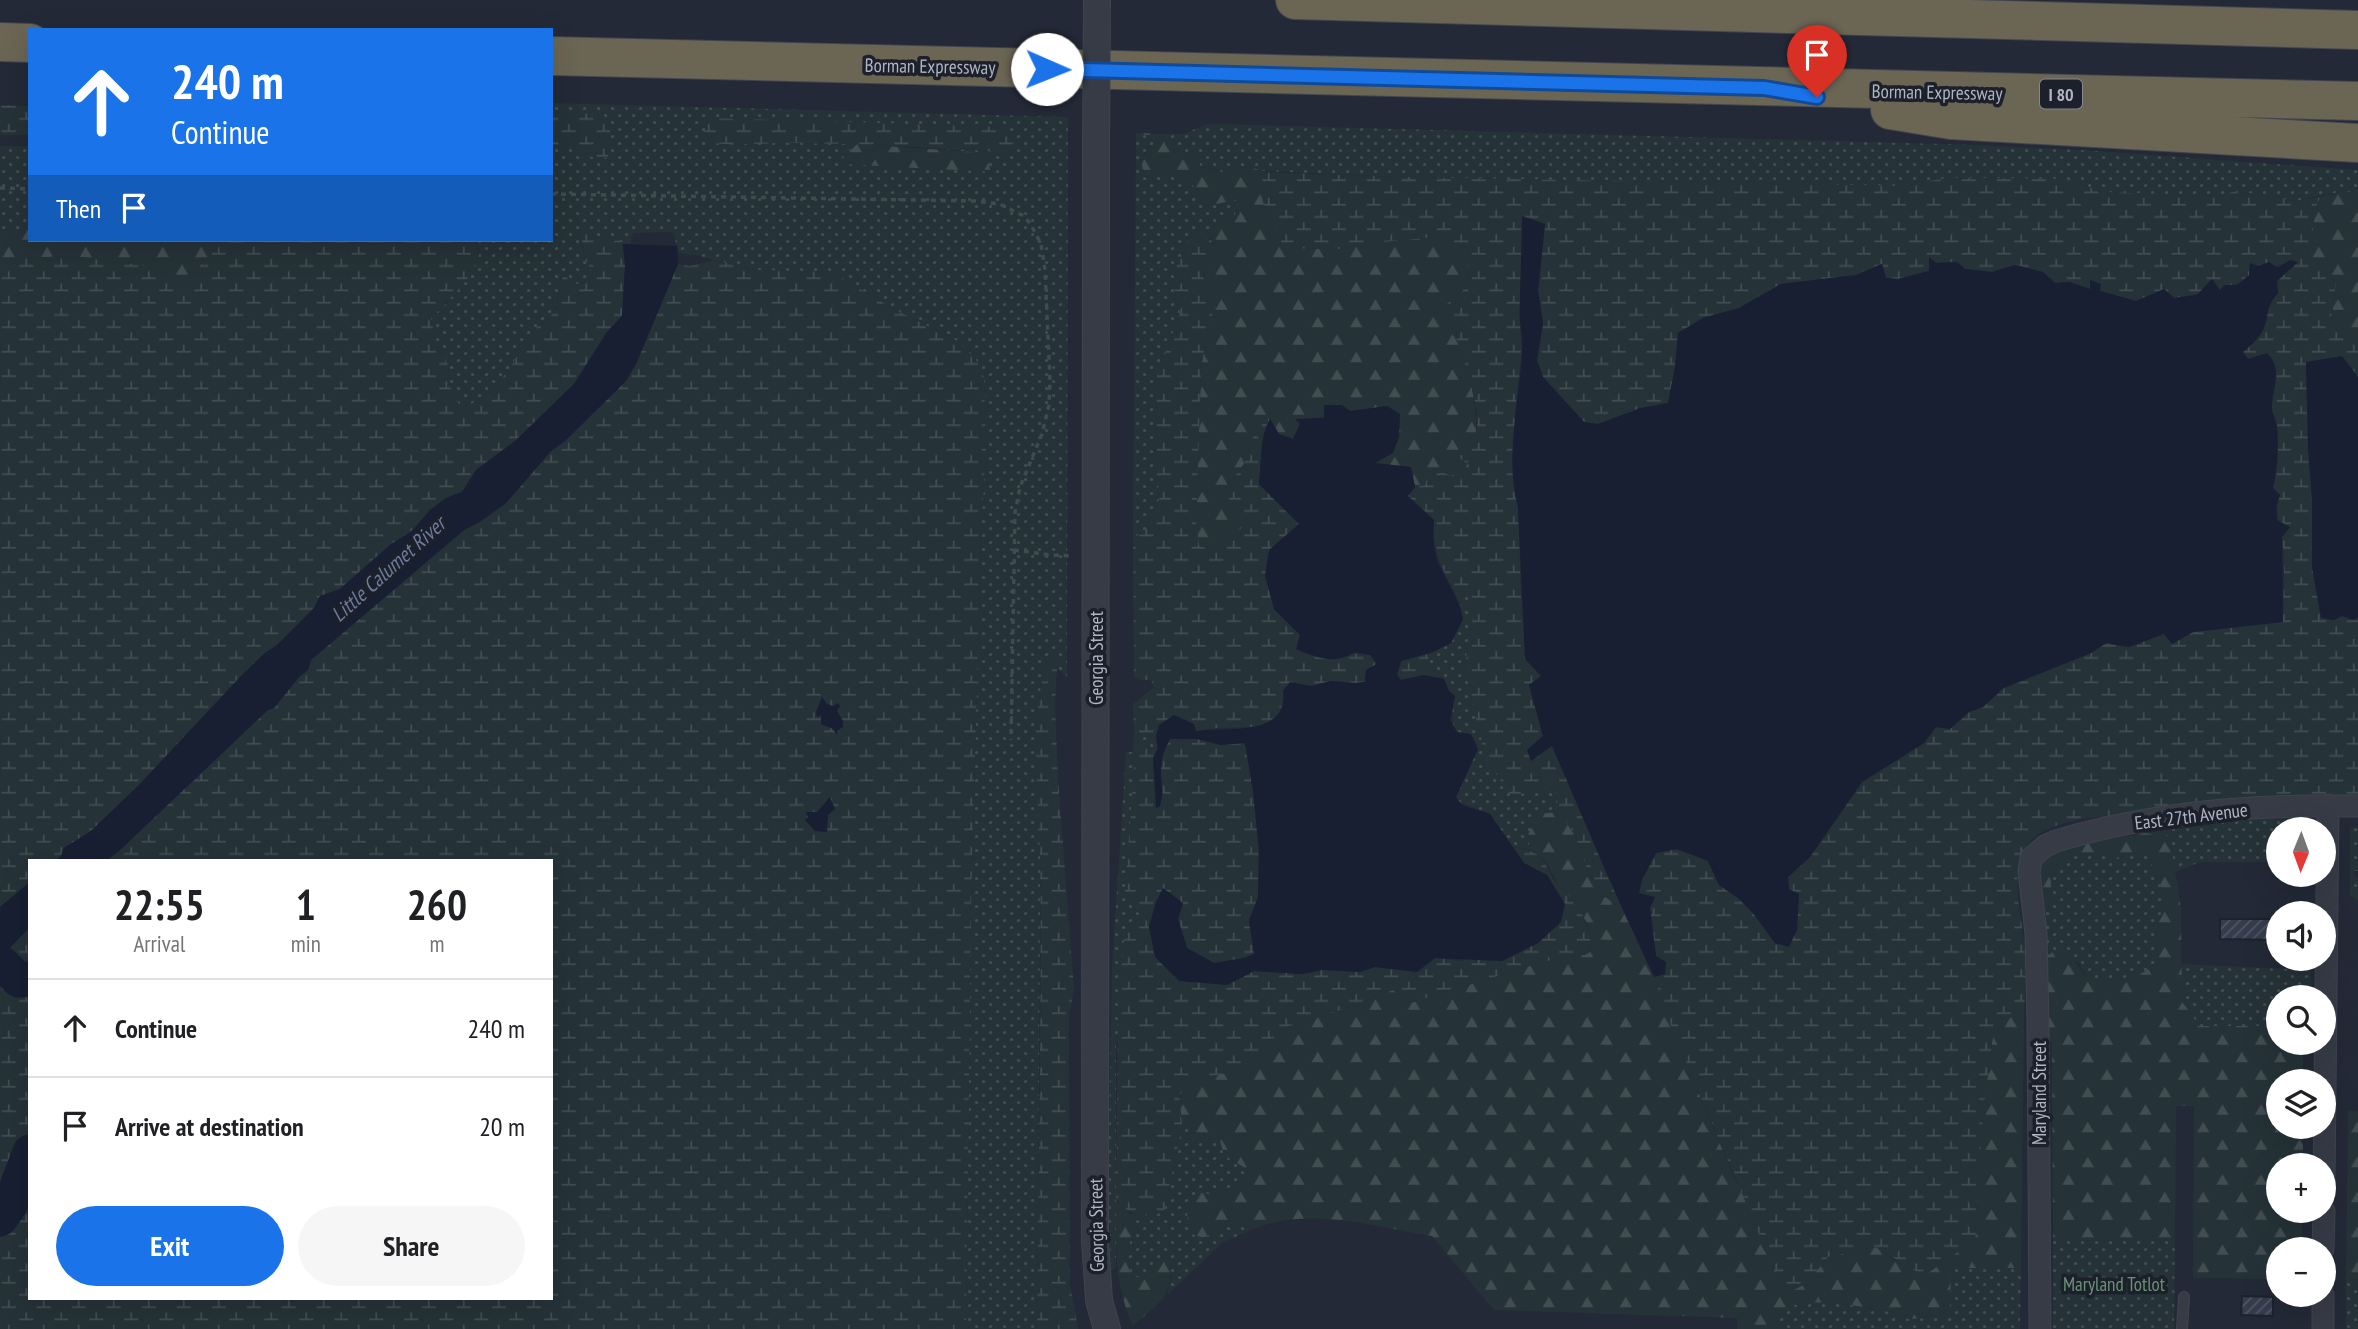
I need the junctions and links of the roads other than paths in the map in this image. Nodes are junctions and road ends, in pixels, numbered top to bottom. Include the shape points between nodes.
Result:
1 (1097, 0) edge
2 (1295, 0) edge
3 (1674, 0) edge
4 (1628, 9) junction
5 (2358, 30) edge
6 (0, 42) edge
7 (28, 43) edge
8 (553, 56) edge
9 (1764, 88) junction
10 (2358, 101) edge
11 (2358, 143) edge
12 (2328, 805) junction
13 (2358, 806) edge
14 (2031, 858) joint
15 (2324, 1153) edge
16 (2184, 1297) dead end
17 (2323, 1307) edge
18 (1105, 1322) edge
19 (2040, 1329) edge
20 (2182, 1329) edge
21 (2323, 1329) edge

1 - 18 street, Georgia Street, bridge via 1095,1241
2 - 4 highway
3 - 4 highway
4 - 5 highway
6 - 7 highway
8 - 9 highway, Borman Expressway / I 80
9 - 10 highway, Borman Expressway / I 80
9 - 11 highway via 1951,120
12 - 13 street, East 27th Avenue
12 - 14 street, East 27th Avenue via 2287,805 2134,822 2056,841
12 - 15 street
14 - 19 street, Maryland Street via 2038,1024
16 - 20 lane
17 - 21 street

